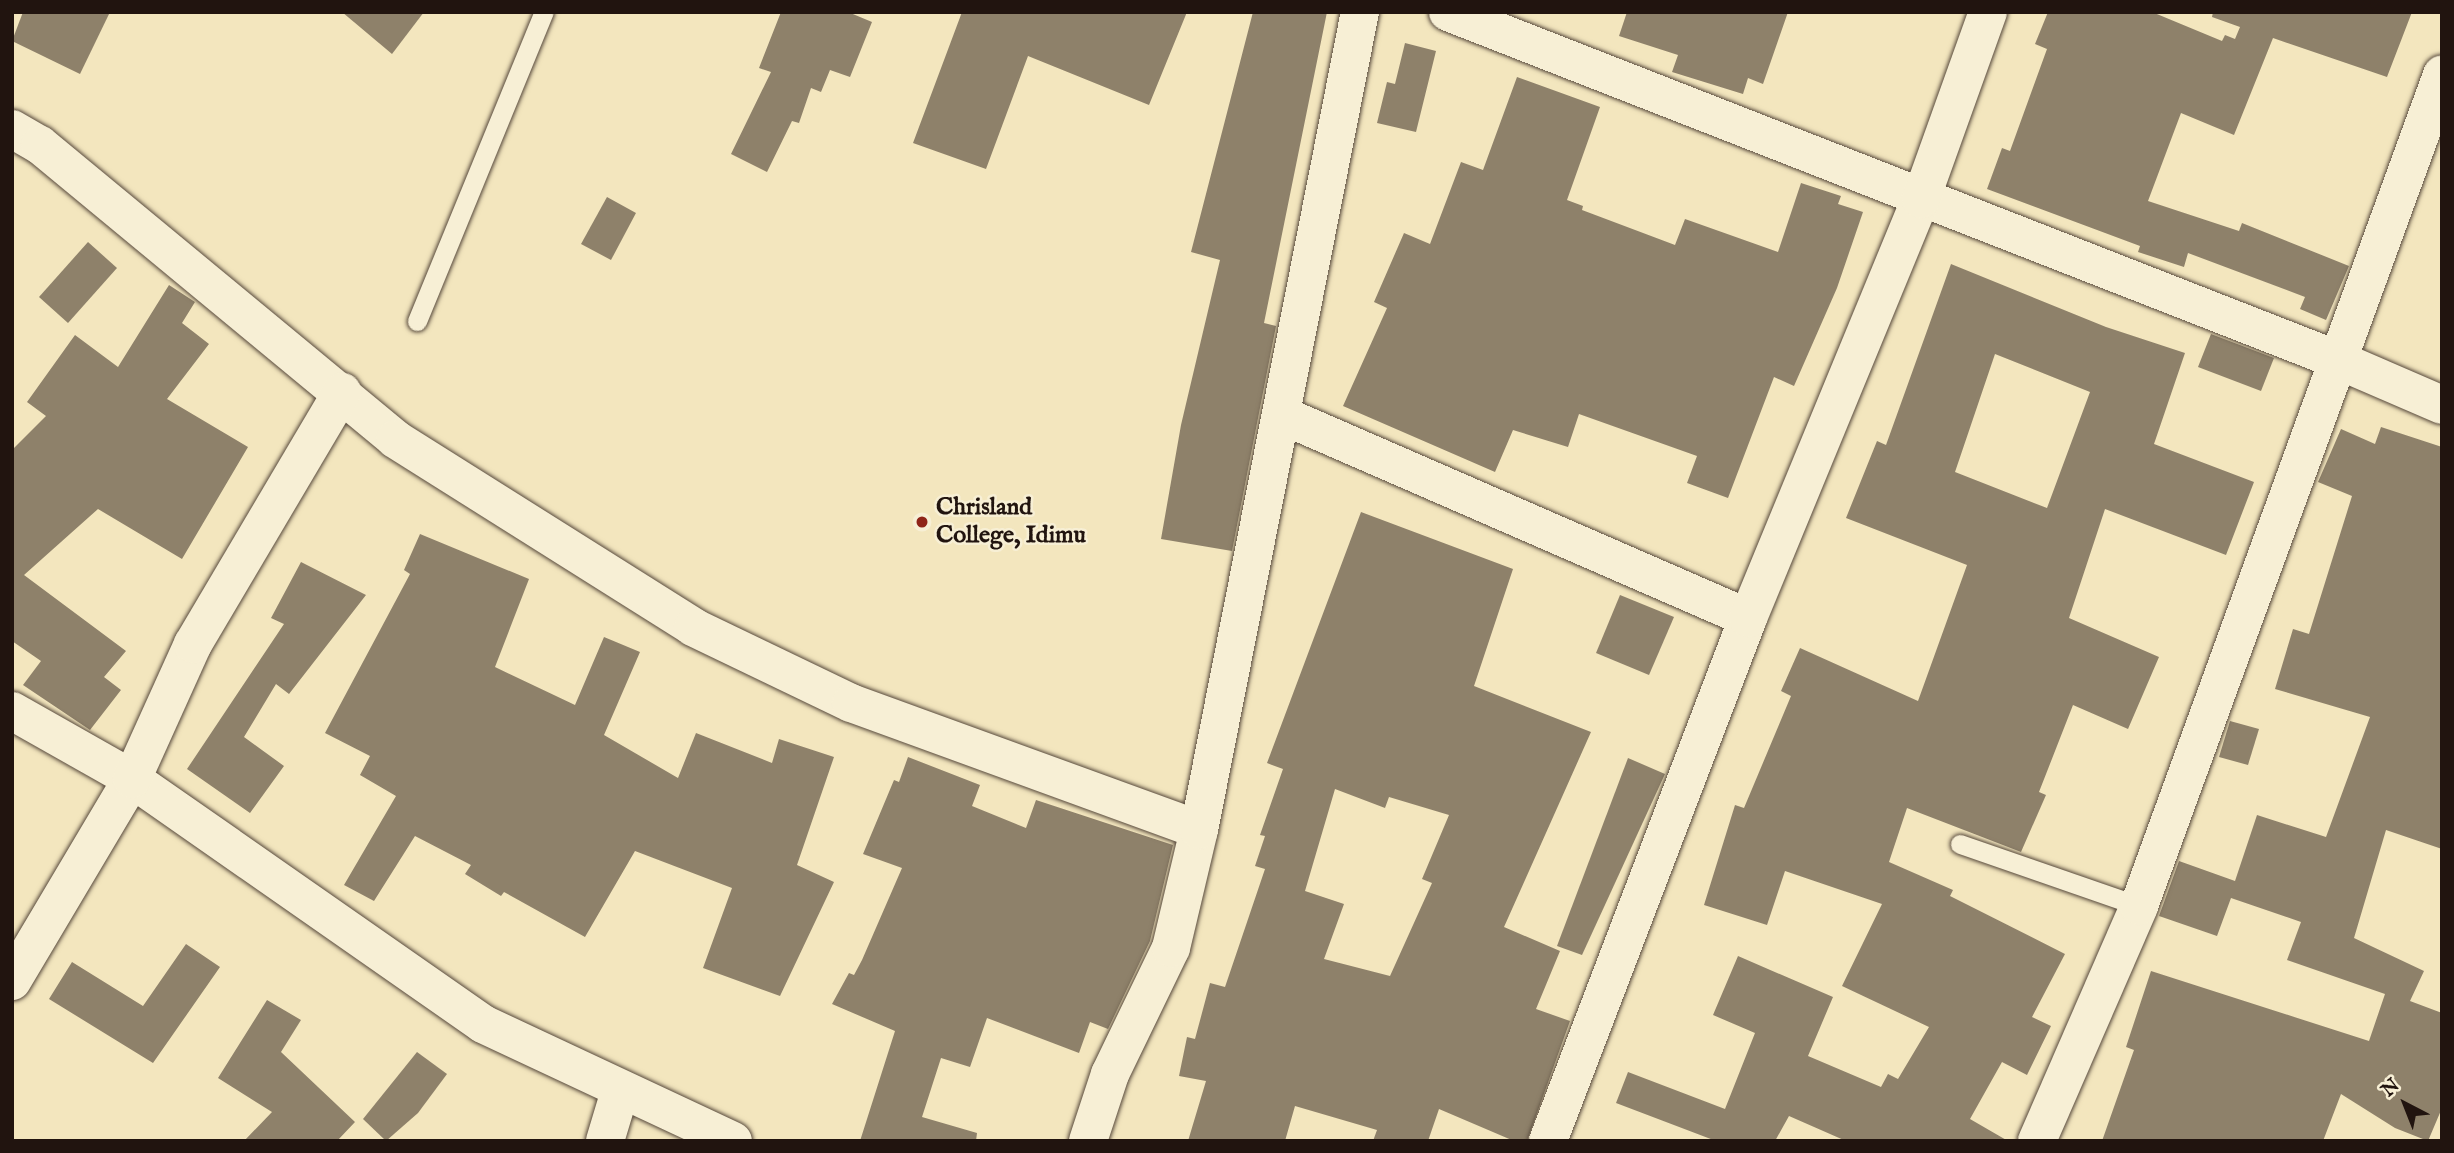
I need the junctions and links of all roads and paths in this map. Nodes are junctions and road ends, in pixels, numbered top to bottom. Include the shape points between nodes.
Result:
1 (544, 12) edge
2 (1360, 12) edge
3 (1448, 12) edge
4 (1987, 12) edge
5 (2442, 75) edge
6 (12, 129) edge
7 (1921, 199) junction
8 (417, 321) dead end
9 (2338, 360) junction
10 (342, 392) junction
11 (2442, 405) edge
12 (1284, 416) junction
13 (1748, 618) junction
14 (12, 710) edge
15 (132, 779) junction
16 (1199, 830) junction
17 (1960, 844) dead end
18 (2139, 905) junction
19 (12, 981) edge
20 (620, 1091) junction
21 (605, 1141) edge
22 (733, 1141) edge
23 (1088, 1141) edge
24 (1548, 1141) edge
25 (2037, 1141) edge

1 - 8 lane
2 - 12 street
3 - 7 street
4 - 7 street
5 - 9 street
6 - 10 street via 40,145
7 - 9 street
7 - 13 street
9 - 11 street
9 - 18 street
10 - 15 street via 193,644
10 - 16 street via 395,439 693,627 851,703
12 - 13 street
12 - 16 street
13 - 24 street
14 - 15 street
15 - 19 street
15 - 20 street via 483,1024
16 - 23 street via 1171,948 1110,1074
17 - 18 lane
18 - 25 street
20 - 21 street
20 - 22 street

